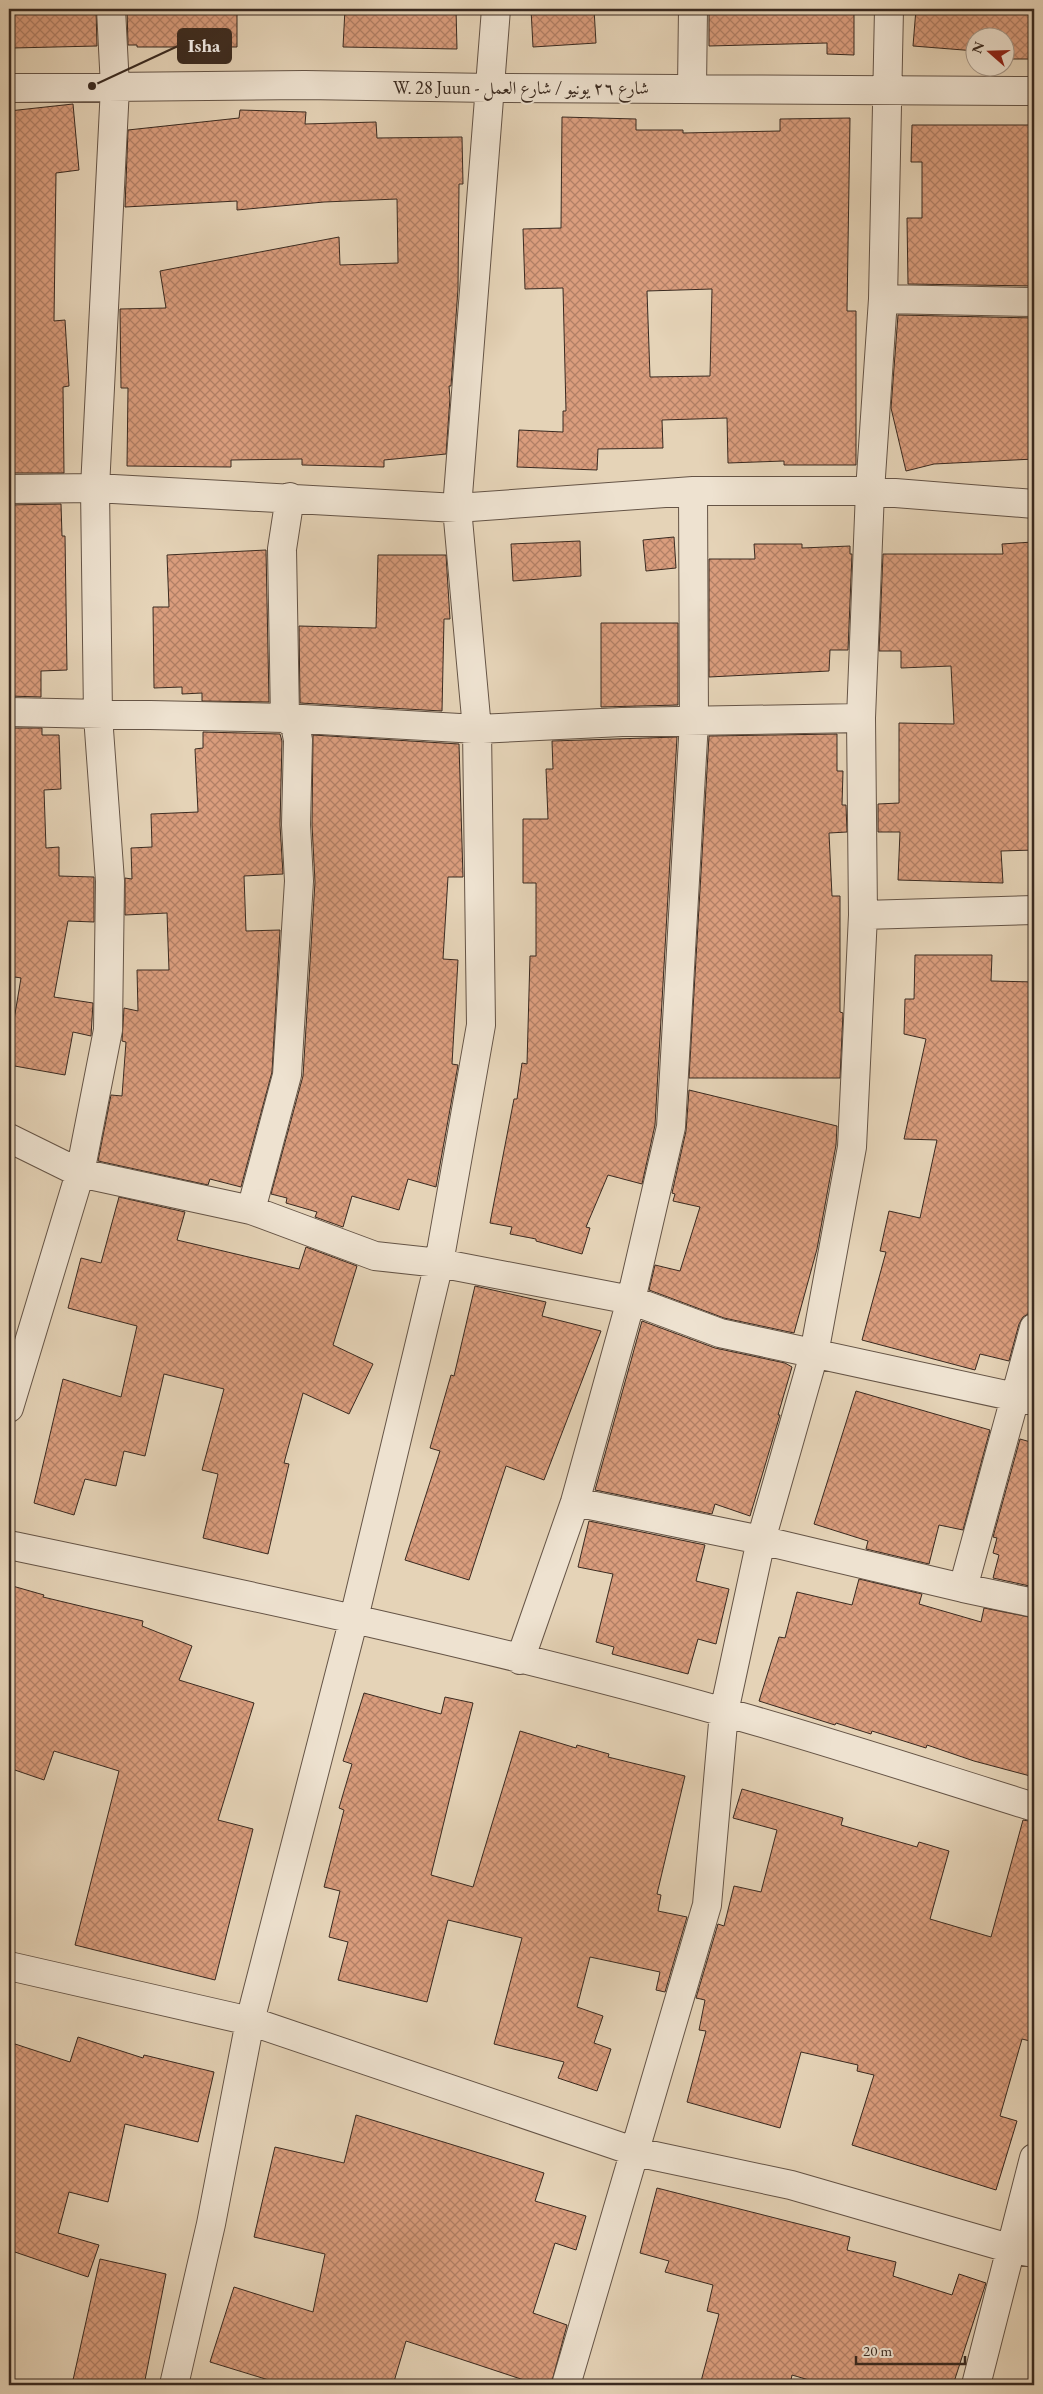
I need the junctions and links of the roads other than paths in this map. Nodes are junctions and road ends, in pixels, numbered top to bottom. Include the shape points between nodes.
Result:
1 (111, 9) edge
2 (496, 9) edge
3 (693, 9) edge
4 (888, 9) edge
5 (115, 87) junction
6 (9, 88) edge
7 (492, 88) junction
8 (692, 88) junction
9 (888, 89) junction
10 (1034, 91) edge
11 (883, 299) junction
12 (1034, 302) edge
13 (95, 488) junction
14 (9, 489) edge
15 (694, 491) junction
16 (870, 491) junction
17 (290, 497) junction
18 (1034, 504) edge
19 (457, 508) junction
20 (9, 712) edge
21 (98, 716) junction
22 (285, 718) junction
23 (861, 718) junction
24 (694, 721) junction
25 (477, 729) junction
26 (1034, 910) edge
27 (863, 915) junction
28 (9, 1138) edge
29 (80, 1172) junction
30 (251, 1210) junction
31 (440, 1263) junction
32 (631, 1300) junction
33 (1034, 1328) edge
34 (814, 1354) junction
35 (14, 1371) edge
36 (1025, 1400) edge
37 (9, 1408) edge
38 (575, 1502) junction
39 (761, 1540) junction
40 (9, 1545) edge
41 (964, 1588) junction
42 (1034, 1602) edge
43 (354, 1618) junction
44 (520, 1660) junction
45 (724, 1712) junction
46 (1034, 1807) edge
47 (9, 1966) edge
48 (250, 2020) junction
49 (636, 2152) junction
50 (1034, 2158) edge
51 (1023, 2251) edge
52 (174, 2385) edge
53 (566, 2385) edge
54 (976, 2385) edge

1 - 5 street
2 - 7 street
3 - 8 street
4 - 9 street
5 - 6 street, W. 28 Juun - شارع ٢٦ يونيو / شارع العمل
5 - 7 street, W. 28 Juun - شارع ٢٦ يونيو / شارع العمل via 305,85
5 - 13 street
7 - 8 street, W. 28 Juun - شارع ٢٦ يونيو / شارع العمل
7 - 19 street
8 - 9 street, W. 28 Juun - شارع ٢٦ يونيو / شارع العمل
9 - 10 street, W. 28 Juun - شارع ٢٦ يونيو / شارع العمل
9 - 11 street
11 - 12 street
11 - 16 street
13 - 14 street
13 - 17 street
13 - 21 street
15 - 16 street
15 - 19 street
15 - 24 street
16 - 18 street
16 - 23 street
17 - 19 street
17 - 22 street via 282,549
19 - 25 street
20 - 21 street
21 - 22 street
21 - 29 street via 110,881 108,1030
22 - 25 street
22 - 30 street via 295,724 298,740 296,825 299,881 287,1075
23 - 24 street
23 - 27 street
24 - 25 street
24 - 32 street via 672,1127
25 - 31 street via 481,1025
26 - 27 street
27 - 34 street via 852,1148
28 - 29 street
29 - 30 street
29 - 35 street
30 - 31 street via 375,1256
31 - 32 street
31 - 43 street
32 - 34 street via 720,1333
32 - 38 street
33 - 36 street
34 - 36 street
34 - 39 street
35 - 37 street
36 - 41 street
38 - 39 street
38 - 44 street
39 - 41 street
39 - 45 street
40 - 43 street
41 - 42 street
43 - 44 street
43 - 48 street
44 - 45 street
45 - 46 street
45 - 49 street via 707,1905
47 - 48 street
48 - 49 street
48 - 52 street via 211,2224
49 - 51 street via 791,2185
49 - 53 street
50 - 51 street
51 - 54 street

